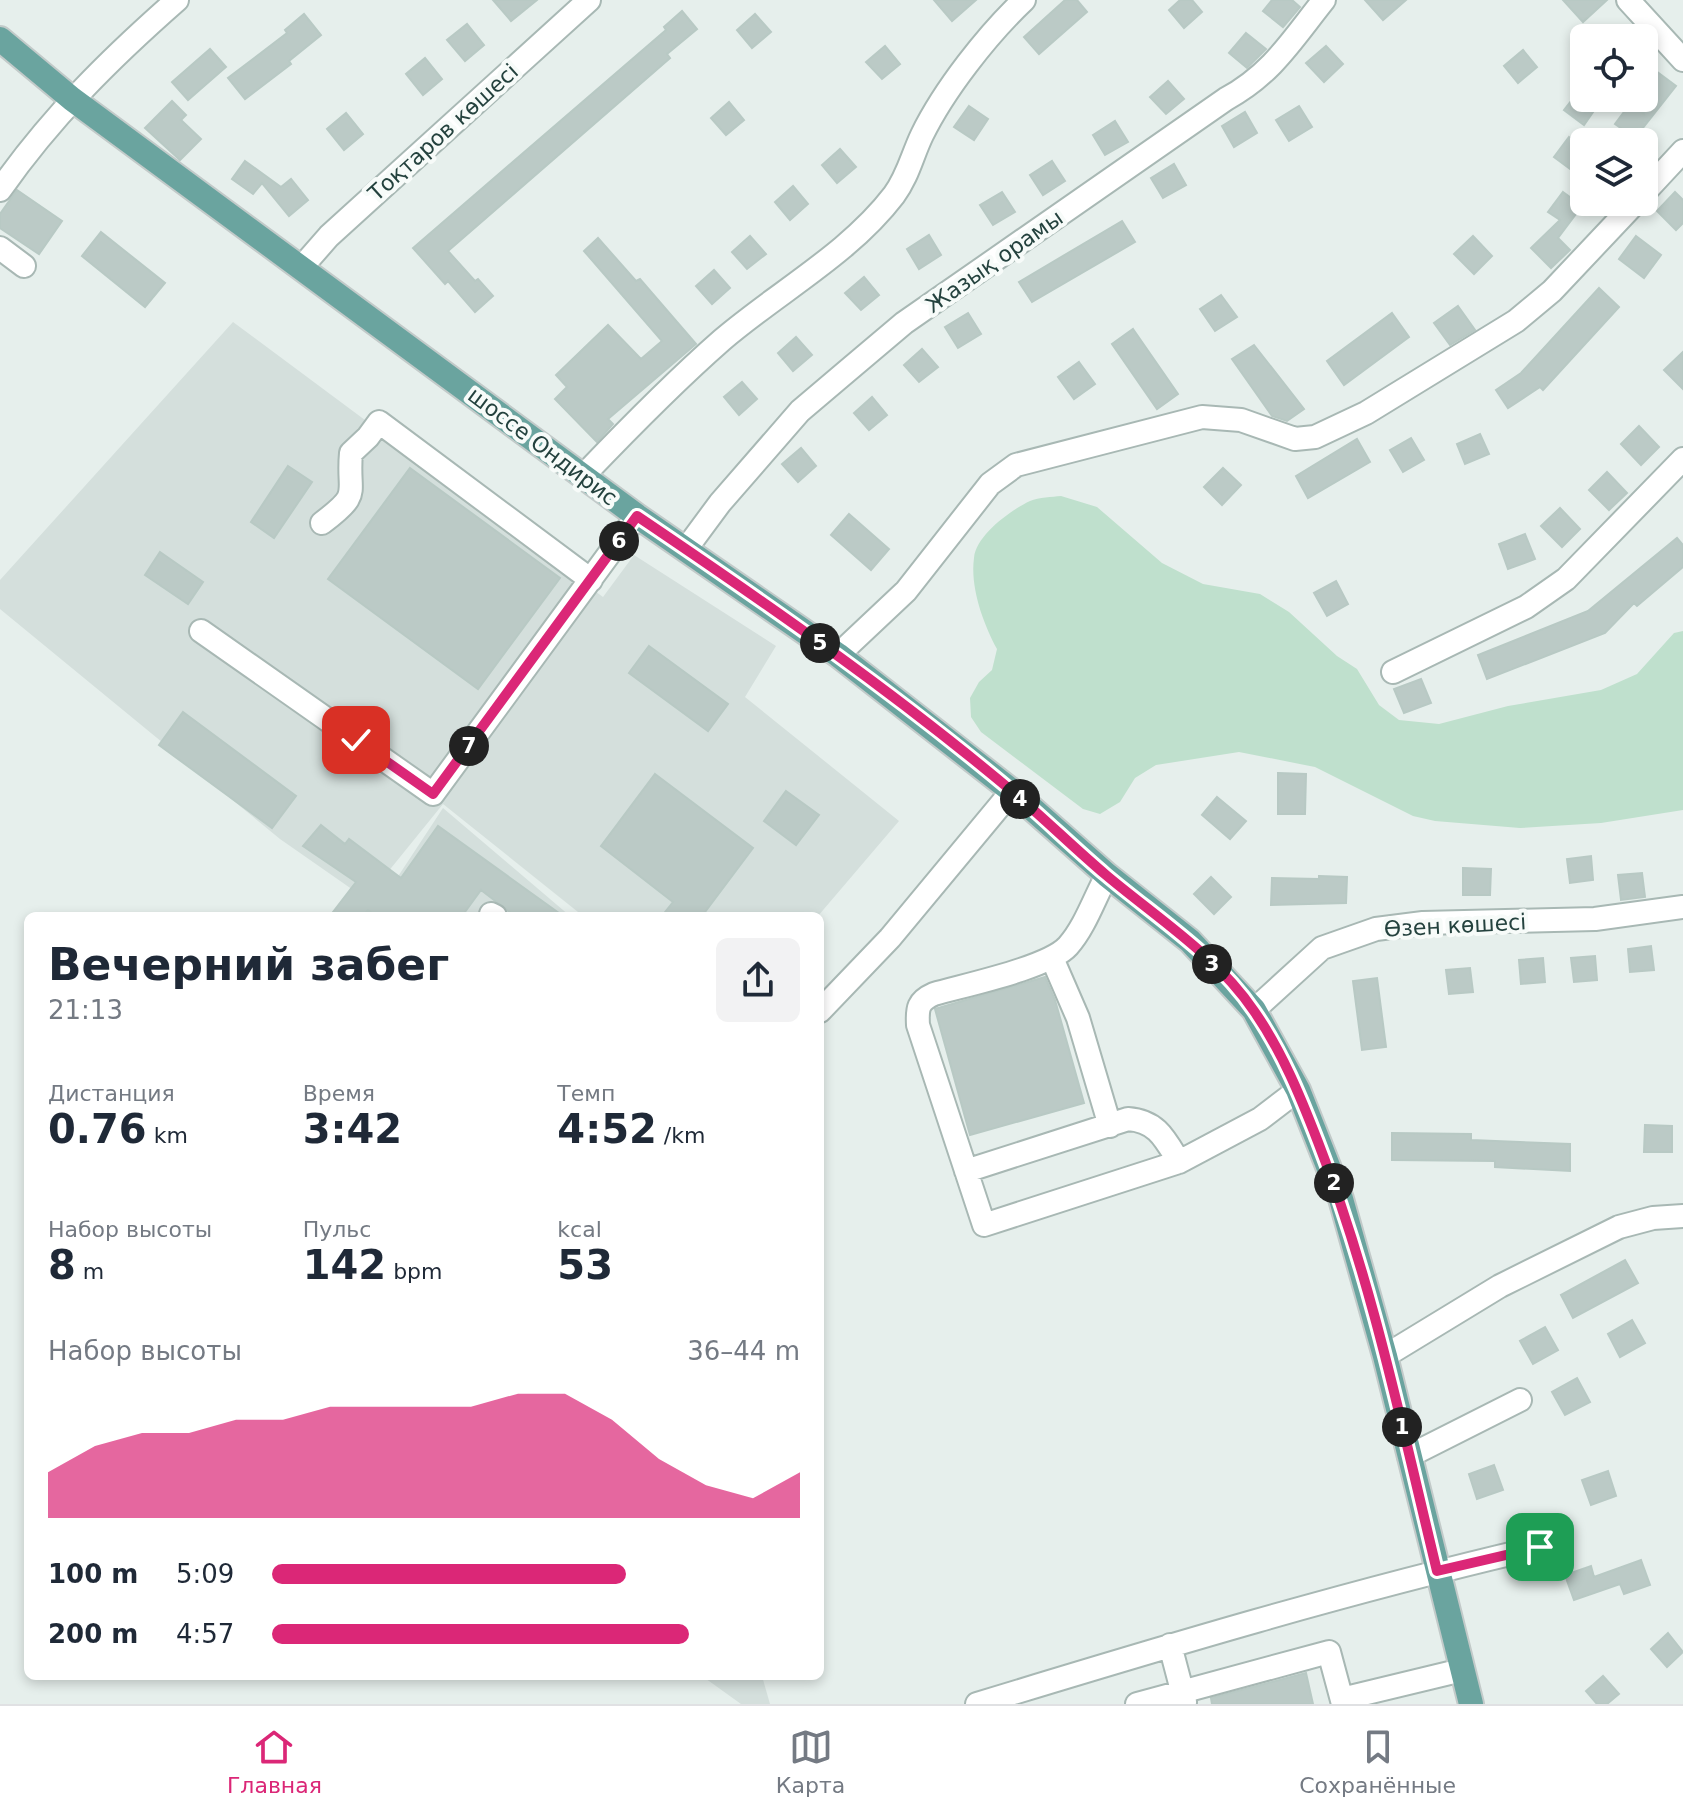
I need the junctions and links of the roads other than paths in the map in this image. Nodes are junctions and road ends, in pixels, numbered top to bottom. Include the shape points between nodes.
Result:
1 (177, 0) edge
2 (589, 0) edge
3 (1024, 0) edge
4 (1324, 0) edge
5 (1628, 0) edge
6 (0, 39) edge
7 (1683, 60) edge
8 (72, 99) junction
9 (1683, 151) edge
10 (1658, 178) edge
11 (0, 190) edge
12 (1623, 216) edge
13 (0, 248) edge
14 (24, 266) dead end
15 (301, 268) junction
16 (1683, 459) edge
17 (584, 475) junction
18 (637, 516) junction
19 (322, 523) dead end
20 (686, 549) junction
21 (591, 580) junction
22 (201, 631) dead end
23 (838, 655) junction
24 (1393, 672) dead end
25 (1012, 791) junction
26 (1107, 875) junction
27 (1683, 907) edge
28 (1052, 958) junction
29 (824, 1007) edge
30 (1254, 1010) junction
31 (1298, 1090) junction
32 (1110, 1126) junction
33 (1179, 1162) junction
34 (966, 1171) junction
35 (1683, 1216) edge
36 (1385, 1356) junction
37 (1520, 1400) dead end
38 (1409, 1456) junction
39 (1540, 1547) dead end
40 (1437, 1571) junction
41 (1170, 1645) junction
42 (1462, 1670) junction
43 (1184, 1697) edge
44 (1342, 1701) edge
45 (977, 1704) edge
46 (1137, 1704) edge
47 (1471, 1704) edge

1 - 8 street
2 - 15 street, Тоқтаров көшесі via 329,236
3 - 17 street via 938,107 893,195 853,236 722,340
4 - 20 street, Жазық орамы via 1253,84 904,323 800,411
5 - 7 street
6 - 8 main road, шоссе Ондирис
8 - 11 street
8 - 15 main road, шоссе Ондирис
9 - 10 street
12 - 23 street via 1516,321 1366,413 1315,437 1295,439 1241,420 1202,417 1016,465 990,484 906,591
13 - 14 street
15 - 17 main road, шоссе Ондирис
16 - 24 street via 1566,579 1526,607
17 - 18 main road, шоссе Ондирис
18 - 20 main road, шоссе Ондирис
18 - 21 street
19 - 21 street via 346,504 353,489 351,453 379,422
20 - 23 main road, шоссе Ондирис
21 - 22 street via 433,794
23 - 25 main road, шоссе Ондирис
25 - 26 main road, шоссе Ондирис
25 - 29 street via 890,938
26 - 28 street via 1071,942
26 - 30 main road, шоссе Ондирис via 1190,941
27 - 30 street, Өзен көшесі via 1595,919 1376,929 1322,948
28 - 32 street via 1078,1018
28 - 34 street via 934,994 917,1008
30 - 31 main road, шоссе Ондирис
31 - 33 street via 1260,1119
31 - 36 main road, шоссе Ондирис via 1341,1199
32 - 33 street via 1128,1119 1151,1124
32 - 34 street
33 - 34 street via 984,1225
35 - 36 street via 1619,1227 1500,1286
36 - 38 main road, шоссе Ондирис
37 - 38 street
38 - 40 main road, шоссе Ондирис
39 - 40 street
40 - 41 street
40 - 42 main road, шоссе Ондирис
41 - 43 street
41 - 45 street
42 - 44 street
42 - 47 main road, шоссе Ондирис
43 - 44 street via 1329,1652
43 - 46 street

